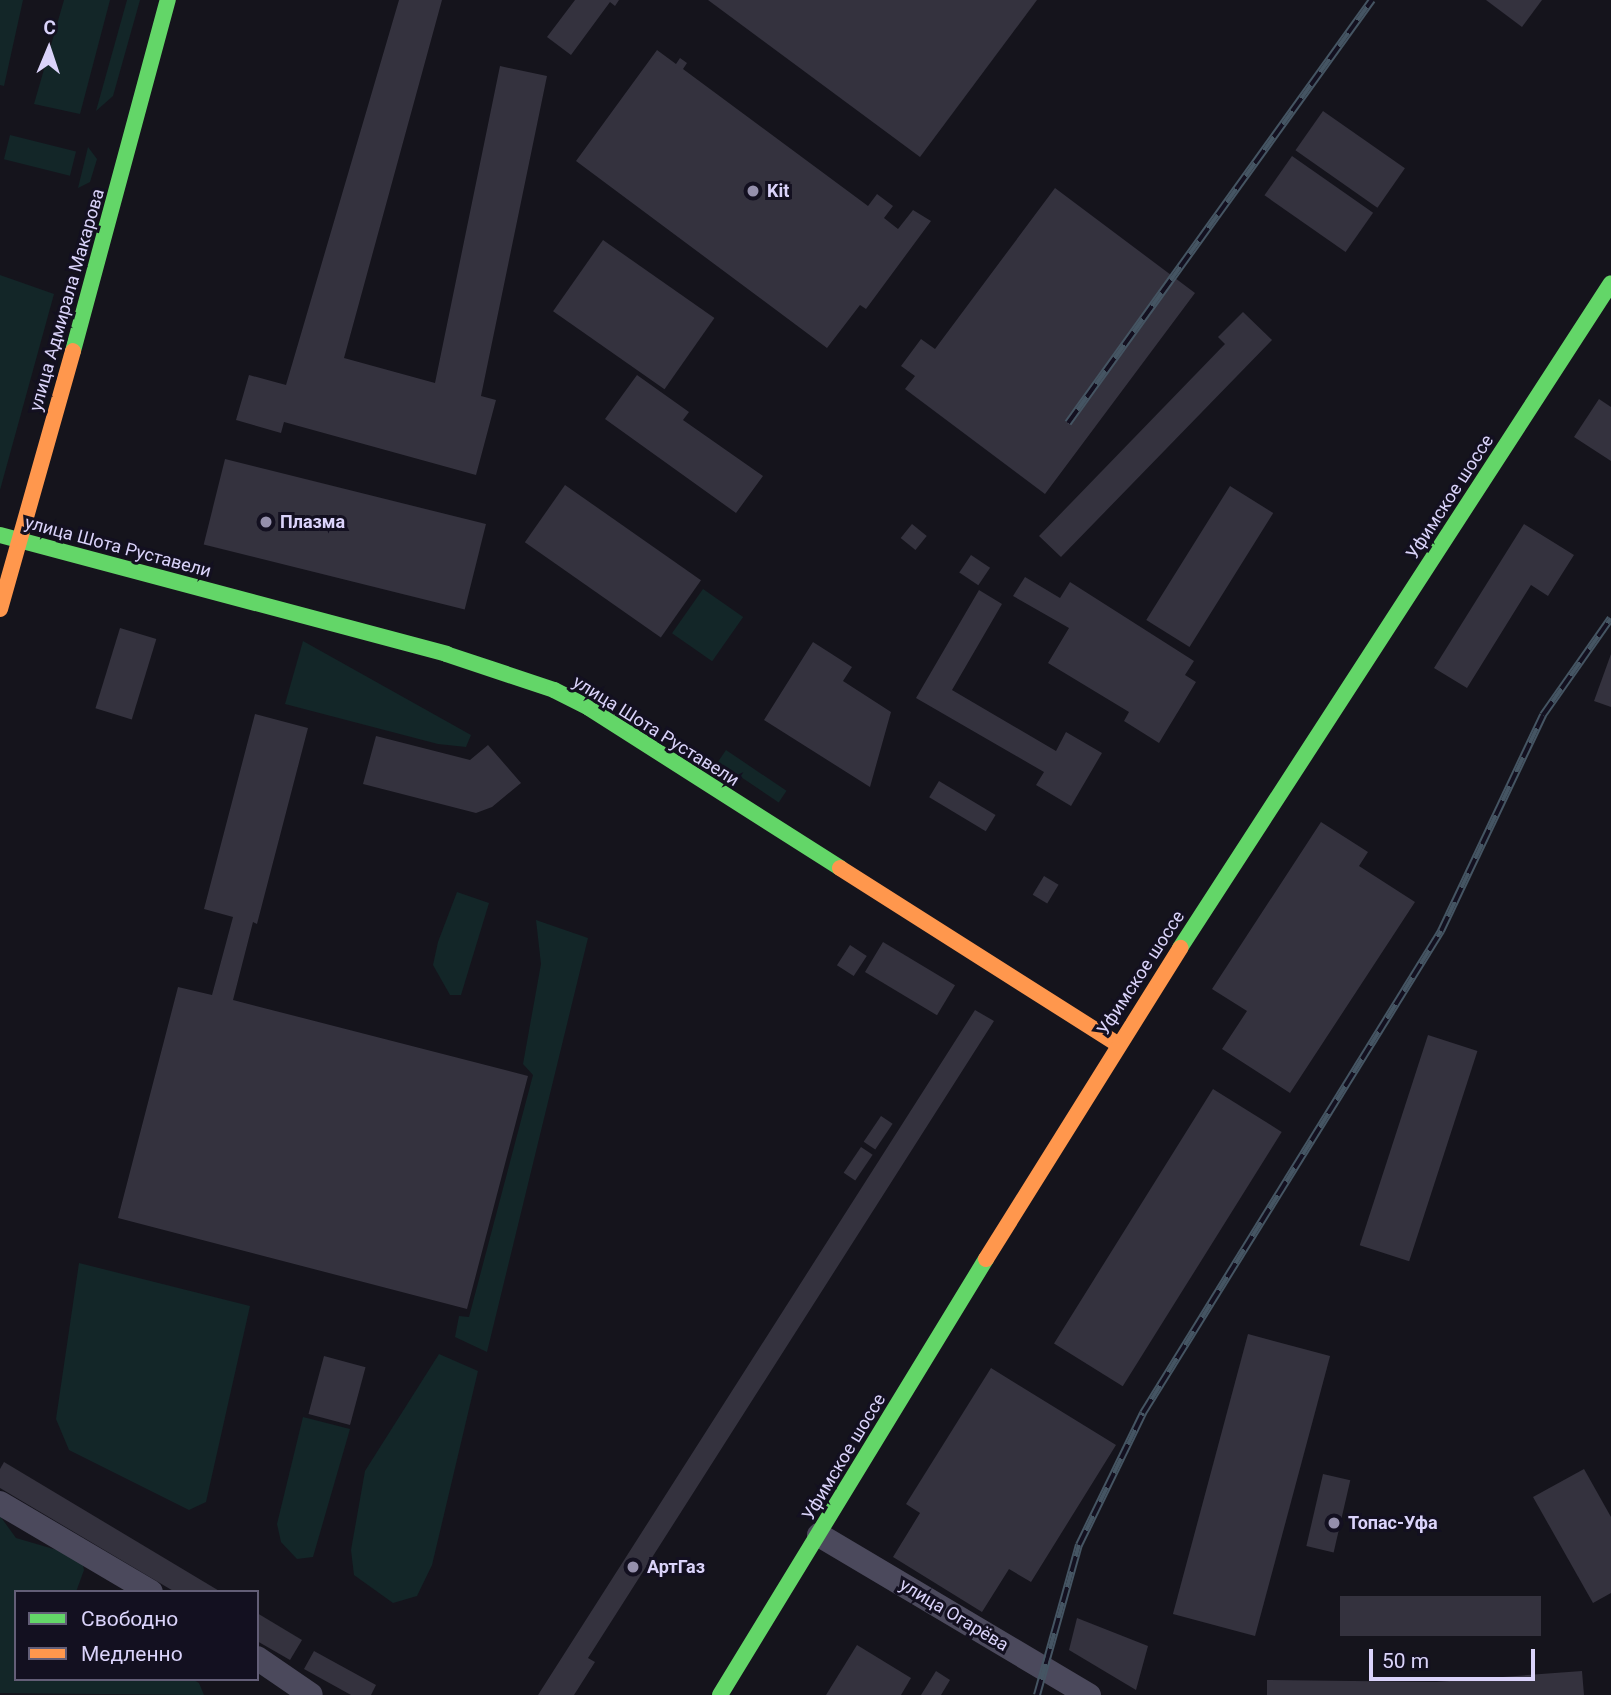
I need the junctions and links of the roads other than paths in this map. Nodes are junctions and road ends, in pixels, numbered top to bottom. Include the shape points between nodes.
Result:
1 (168, 0) edge
2 (1611, 282) edge
3 (0, 535) edge
4 (20, 539) junction
5 (0, 609) edge
6 (1117, 1044) junction
7 (0, 1503) edge
8 (819, 1535) junction
9 (148, 1590) edge
10 (259, 1659) edge
11 (311, 1695) edge
12 (720, 1695) edge
13 (1089, 1695) edge

1 - 4 street, улица Адмирала Макарова
2 - 6 street, Уфимское шоссе
3 - 4 street, улица Шота Руставели
4 - 5 street, улица Адмирала Макарова
4 - 6 street, улица Шота Руставели via 446,654 554,690
6 - 8 street, Уфимское шоссе
7 - 9 street
8 - 12 street, Уфимское шоссе
8 - 13 street, улица Огарёва
10 - 11 street

